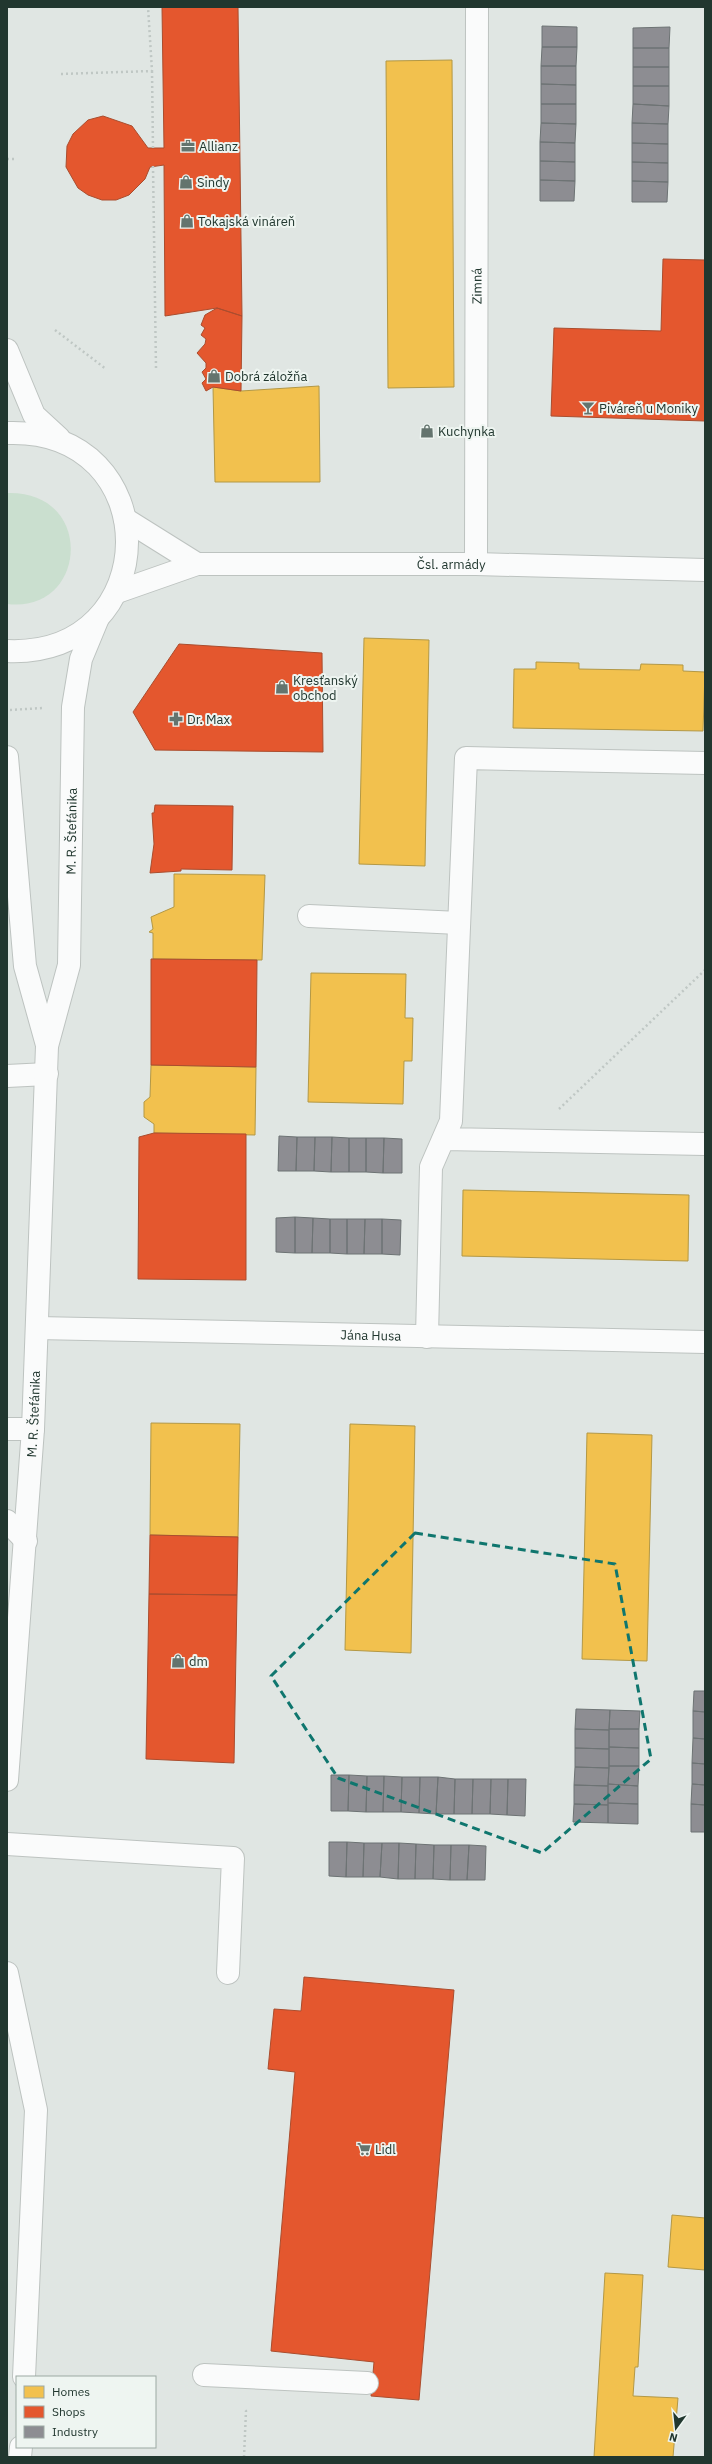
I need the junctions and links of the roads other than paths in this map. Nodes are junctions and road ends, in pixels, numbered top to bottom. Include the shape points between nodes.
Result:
1 (477, 7) edge
2 (7, 350) edge
3 (7, 433) edge
4 (62, 441) junction
5 (125, 519) junction
6 (197, 564) junction
7 (476, 564) junction
8 (705, 570) edge
9 (116, 592) junction
10 (98, 618) junction
11 (7, 651) edge
12 (7, 757) edge
13 (705, 763) edge
14 (309, 916) dead end
15 (459, 923) junction
16 (47, 1046) junction
17 (47, 1074) junction
18 (7, 1076) edge
19 (444, 1138) junction
20 (705, 1144) edge
21 (37, 1328) junction
22 (427, 1337) junction
23 (705, 1342) edge
24 (7, 1429) edge
25 (33, 1429) junction
26 (7, 1521) edge
27 (26, 1541) junction
28 (11, 1678) edge
29 (7, 1780) edge
30 (7, 1844) edge
31 (7, 1973) edge
32 (228, 1973) dead end
33 (204, 2375) dead end
34 (24, 2376) edge
35 (367, 2383) dead end

1 - 7 street, Zimná
2 - 4 street via 34,415
3 - 4 street via 30,432
4 - 5 street via 90,458 106,476 119,497
5 - 6 street
5 - 9 street via 128,545 123,576
6 - 7 street, Čsl. armády
6 - 9 street
7 - 8 street, Čsl. armády
9 - 10 street
10 - 11 street via 79,634 50,648 26,652
10 - 16 street, M. R. Štefánika via 81,659 73,707 69,965
12 - 16 street, M. R. Štefánika via 25,966
13 - 15 street via 466,758
14 - 15 street
15 - 19 street via 451,1121
16 - 17 street, M. R. Štefánika
17 - 18 street
17 - 21 street, M. R. Štefánika
19 - 20 street
19 - 22 street via 431,1167
21 - 22 street, Jána Husa
21 - 25 street, M. R. Štefánika
22 - 23 street, Jána Husa
24 - 25 street
25 - 27 street, M. R. Štefánika
26 - 27 street
27 - 28 street, M. R. Štefánika
28 - 29 street, M. R. Štefánika
30 - 32 street via 233,1858
31 - 34 street via 36,2110
33 - 35 street

